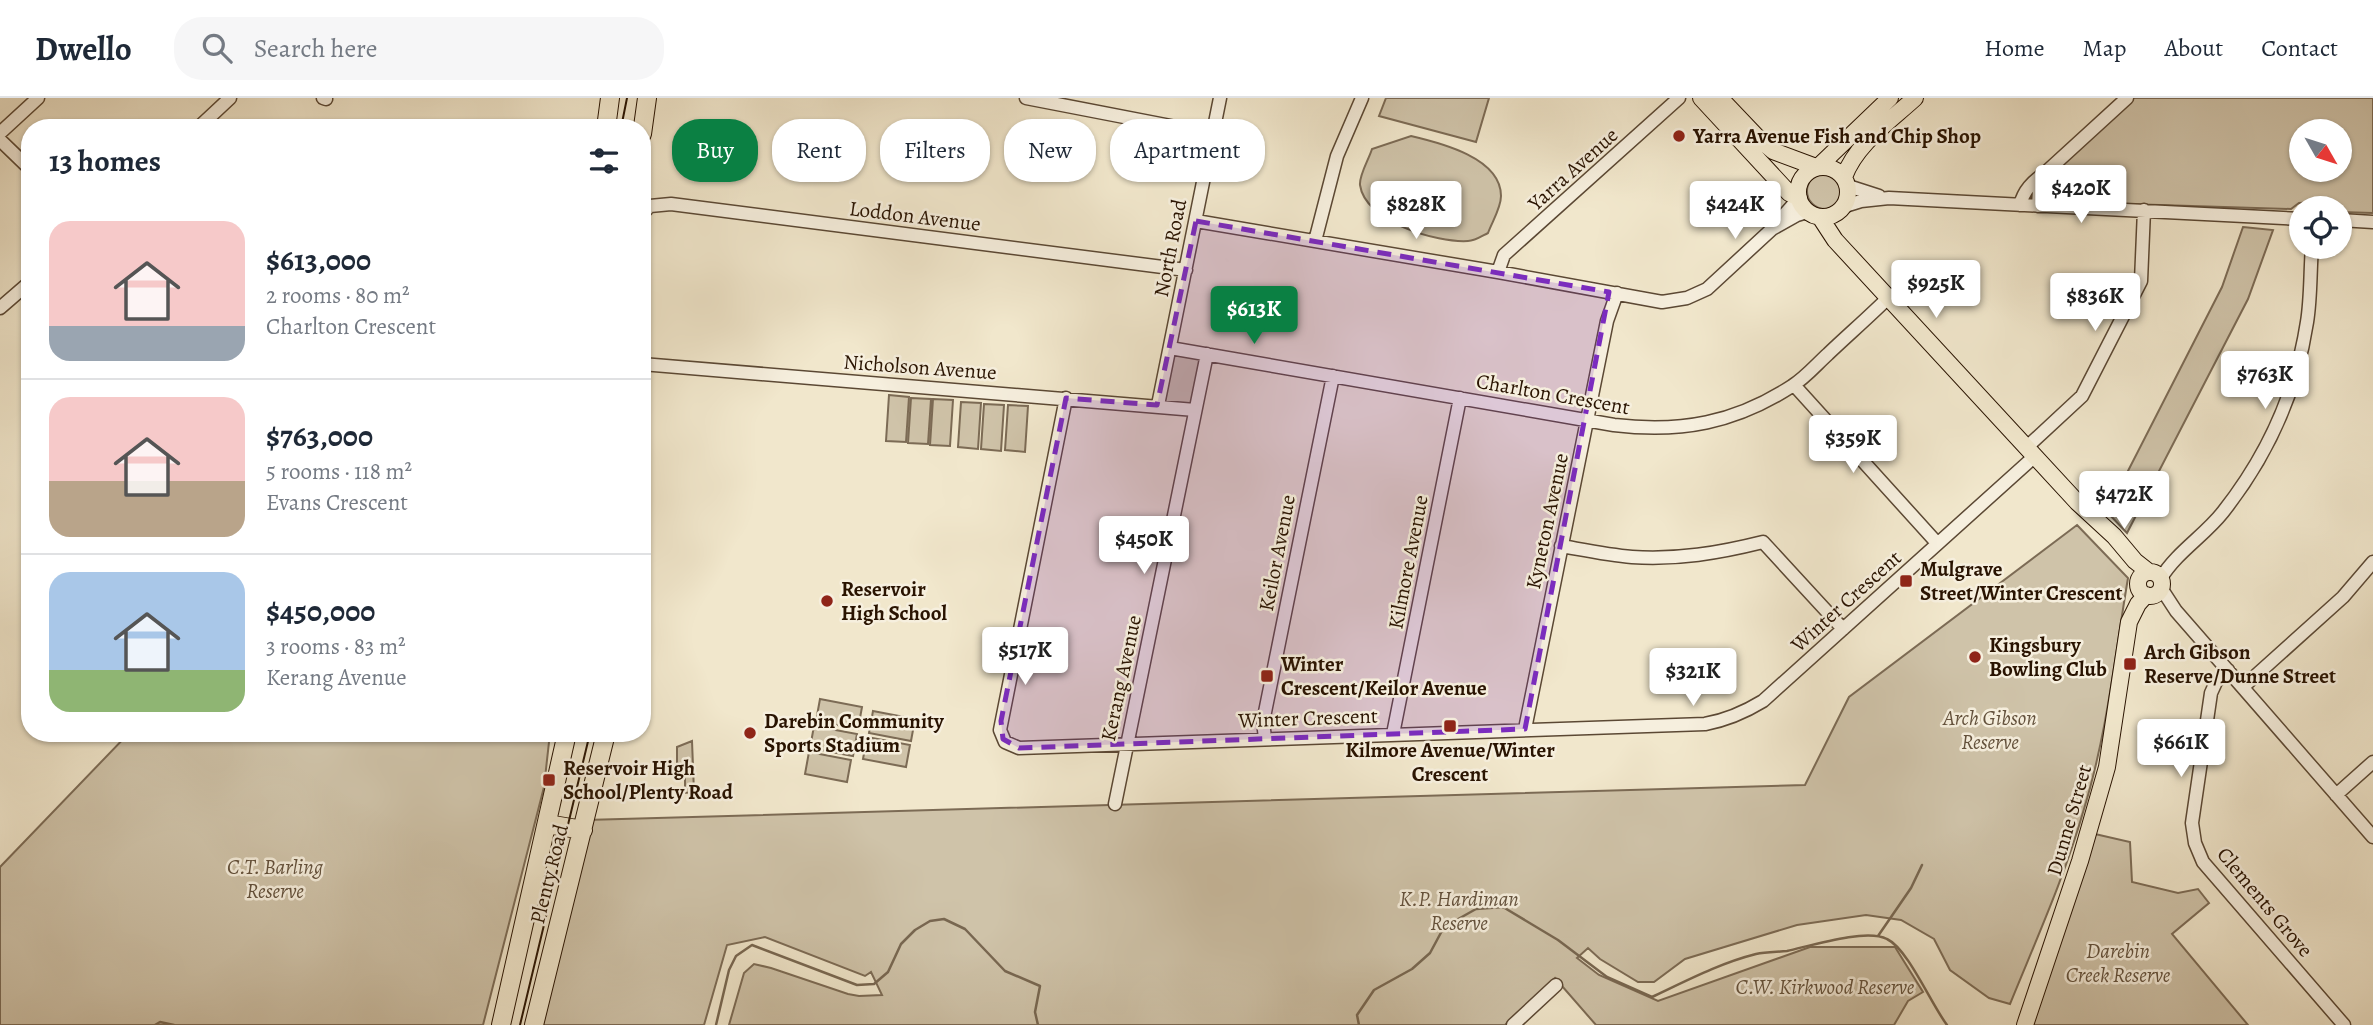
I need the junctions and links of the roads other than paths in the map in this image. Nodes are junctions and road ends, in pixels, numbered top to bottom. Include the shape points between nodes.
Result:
1 (38, 98) edge
2 (230, 98) edge
3 (610, 98) edge
4 (647, 98) edge
5 (1026, 98) edge
6 (1220, 98) edge
7 (1362, 98) edge
8 (1679, 98) edge
9 (1701, 98) edge
10 (1720, 98) edge
11 (1890, 98) edge
12 (1915, 98) edge
13 (2127, 98) edge
14 (208, 119) edge
15 (607, 119) edge
16 (644, 119) edge
17 (1134, 119) edge
18 (1215, 119) edge
19 (0, 133) edge
20 (0, 140) edge
21 (1752, 141) junction
22 (21, 160) edge
23 (1817, 167) junction
24 (2045, 173) junction
25 (1203, 182) edge
26 (1846, 182) junction
27 (1889, 198) junction
28 (2020, 205) junction
29 (651, 206) edge
30 (1806, 206) junction
31 (2038, 206) junction
32 (1843, 208) junction
33 (2144, 210) junction
34 (2289, 218) edge
35 (1196, 221) junction
36 (2352, 221) edge
37 (2373, 222) edge
38 (1315, 241) junction
39 (2311, 259) edge
40 (1186, 270) junction
41 (1502, 273) junction
42 (21, 290) edge
43 (1613, 292) junction
44 (1892, 299) junction
45 (0, 308) edge
46 (1170, 348) junction
47 (1207, 354) junction
48 (651, 365) edge
49 (1333, 376) junction
50 (1794, 385) junction
51 (1066, 398) junction
52 (1460, 398) junction
53 (1158, 405) junction
54 (1195, 410) junction
55 (1587, 420) junction
56 (2031, 451) junction
57 (1937, 543) junction
58 (1560, 546) junction
59 (2373, 562) edge
60 (2150, 583) junction
61 (1843, 629) junction
62 (2228, 670) junction
63 (2243, 687) junction
64 (1525, 729) junction
65 (1393, 734) junction
66 (1265, 738) junction
67 (565, 742) edge
68 (604, 742) edge
69 (1127, 744) junction
70 (2373, 762) edge
71 (2336, 795) junction
72 (1115, 804) dead end
73 (547, 824) junction
74 (583, 830) junction
75 (2373, 837) edge
76 (1556, 985) dead end
77 (501, 1025) edge
78 (534, 1025) edge
79 (1513, 1025) edge
80 (2025, 1025) edge
81 (2344, 1025) edge

1 - 19 street
2 - 14 street
3 - 15 highway
4 - 16 highway
5 - 17 street
6 - 18 street, North Road
7 - 38 street via 1337,156
8 - 41 street, Yarra Avenue via 1500,260
9 - 21 main road
10 - 21 main road
11 - 23 main road
12 - 26 main road via 1851,160
13 - 24 street
20 - 22 street
21 - 23 main road
21 - 30 main road via 1789,193
23 - 26 main road via 1833,168
23 - 30 main road via 1798,187
24 - 28 street via 2032,182
24 - 31 street
25 - 35 street, North Road
26 - 27 street via 1856,191
26 - 32 main road via 1848,196
27 - 28 street
27 - 32 street
28 - 31 street
29 - 40 street, Loddon Avenue via 671,204
30 - 32 main road via 1831,216
30 - 43 street via 1772,229 1707,289 1675,301 1646,301
30 - 44 main road
31 - 33 street
32 - 44 main road via 1842,232 1848,246
33 - 34 street
33 - 56 street, Winter Crescent via 2140,281 2135,292 2082,396
35 - 38 street
35 - 40 street, North Road
36 - 37 street
38 - 41 street
39 - 60 street via 2308,319 2284,411 2256,467 2222,514
40 - 46 street, North Road
41 - 43 street
42 - 45 street
43 - 55 street, Kyneton Avenue
44 - 50 street, Charlton Crescent
44 - 56 main road
46 - 47 street, Charlton Crescent
46 - 53 street, North Road
47 - 49 street, Charlton Crescent
47 - 54 street, Kerang Avenue
48 - 51 street, Nicholson Avenue
49 - 52 street, Charlton Crescent
49 - 66 street, Keilor Avenue via 1263,722
50 - 55 street, Charlton Crescent via 1746,411 1704,424 1657,429
50 - 57 street
51 - 53 street, Nicholson Avenue
51 - 69 street, Winter Crescent via 1000,730 1005,742 1019,748
52 - 55 street, Charlton Crescent
52 - 65 street, Kilmore Avenue
53 - 54 street, Nicholson Avenue
54 - 69 street, Kerang Avenue
55 - 58 street, Kyneton Avenue
56 - 57 street, Winter Crescent
56 - 60 main road via 2108,542
57 - 61 street, Winter Crescent
58 - 61 street via 1631,557 1676,557 1717,554 1763,542
58 - 64 street, Kyneton Avenue
59 - 63 street via 2343,597
60 - 62 street
60 - 80 main road, Dunne Street via 2129,622 2107,767
61 - 64 street, Winter Crescent via 1763,701 1721,721
62 - 63 street
62 - 81 street, Clements Grove via 2211,693 2192,823 2195,843 2203,862
63 - 71 street
64 - 65 street, Winter Crescent
65 - 66 street, Winter Crescent
66 - 69 street, Winter Crescent
67 - 73 highway, Plenty Road
68 - 74 highway, Plenty Road
69 - 72 street, Kerang Avenue
70 - 71 street
71 - 75 street
73 - 74 highway
73 - 77 highway, Plenty Road
74 - 78 highway, Plenty Road
76 - 79 street

